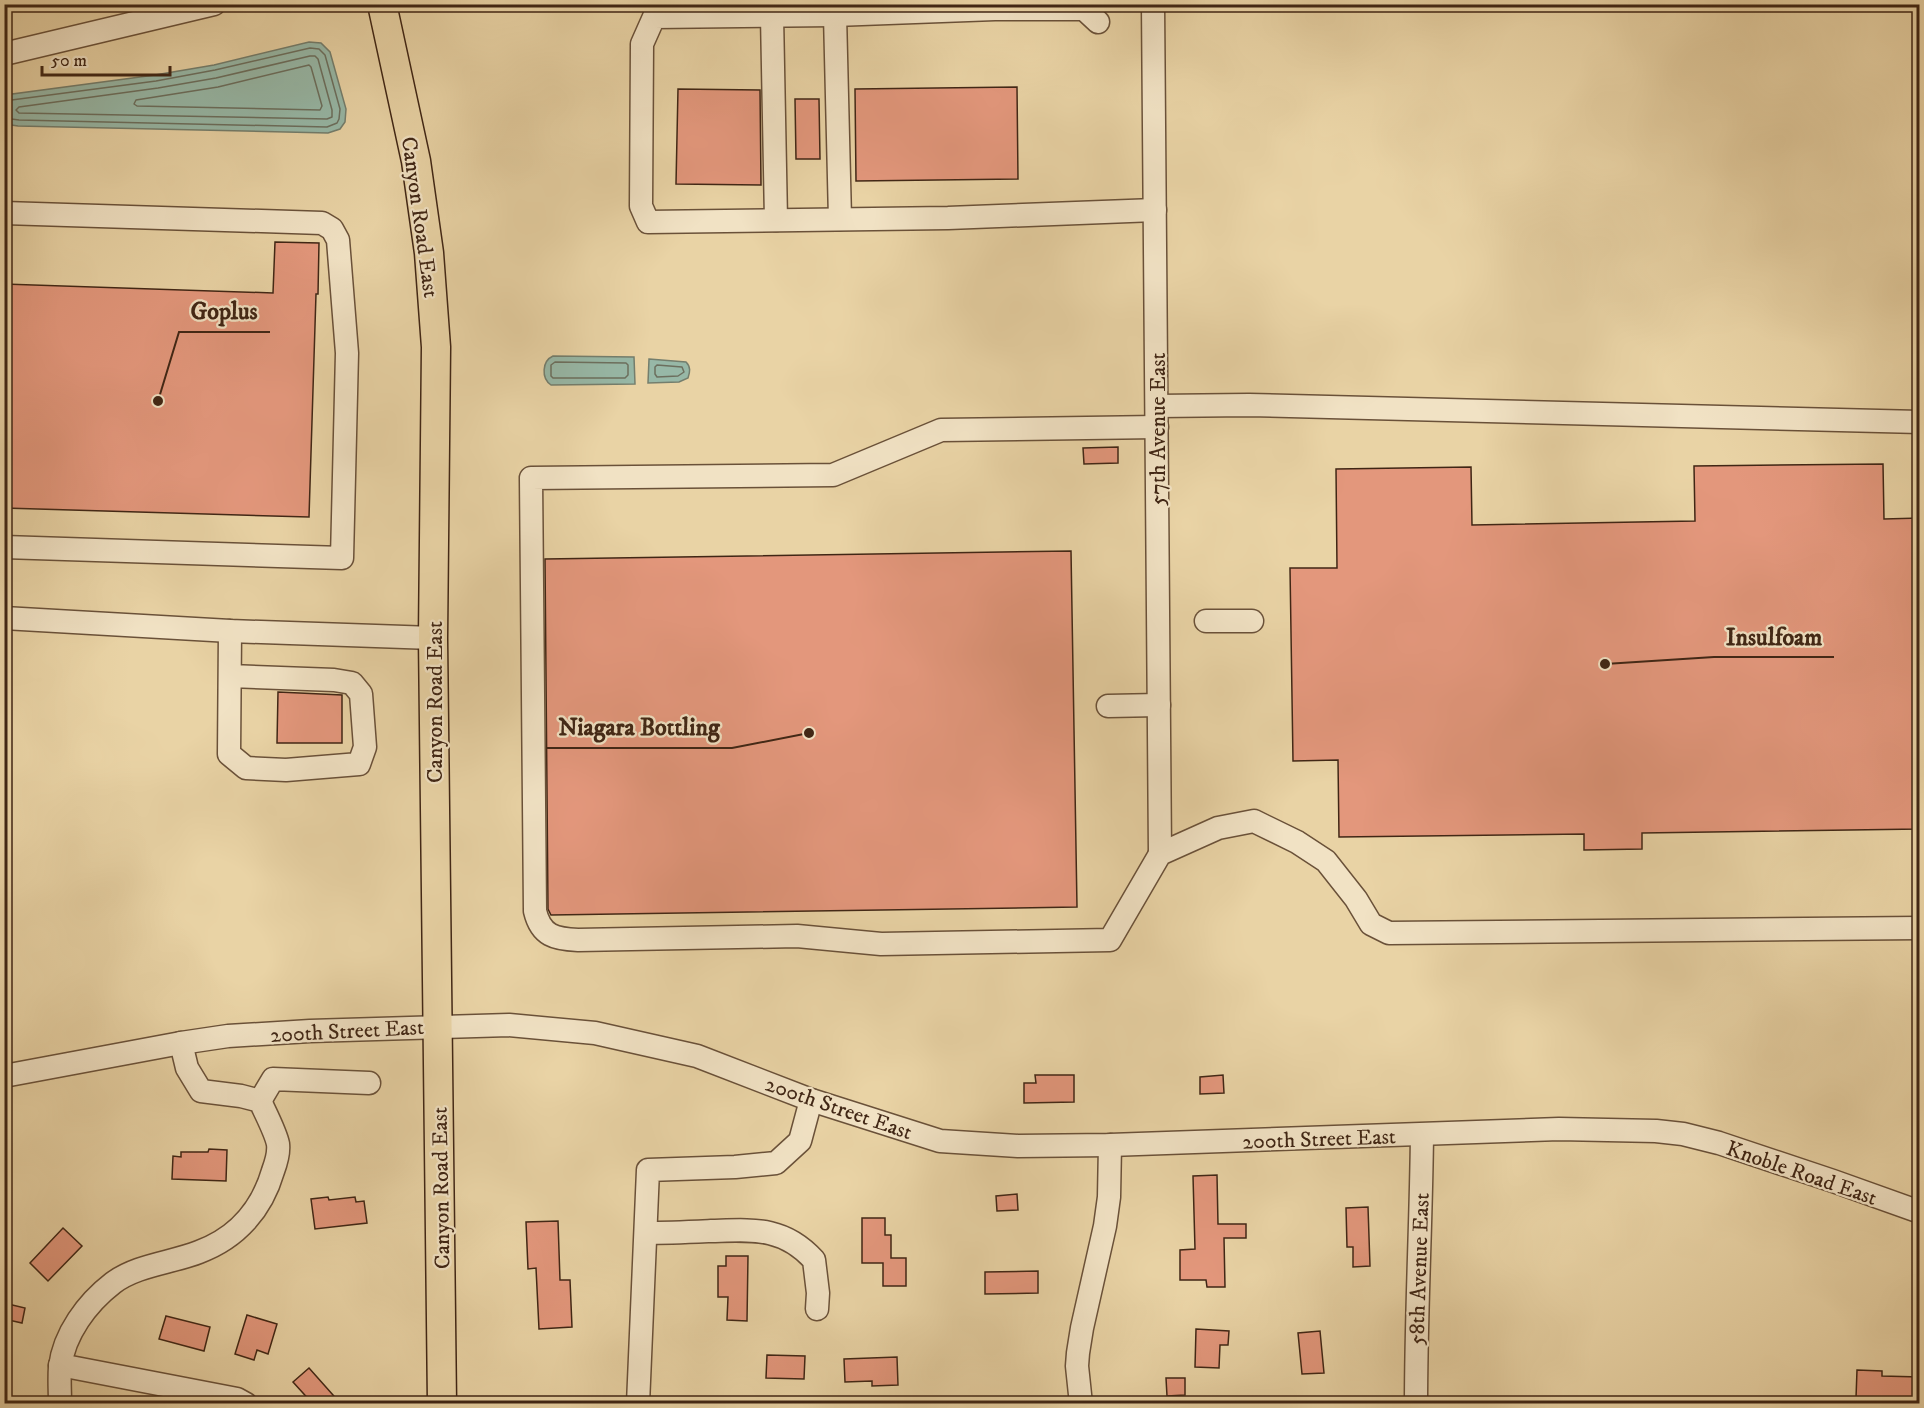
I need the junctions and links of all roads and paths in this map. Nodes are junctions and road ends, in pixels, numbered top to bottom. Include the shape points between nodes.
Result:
1 (214, 4) edge
2 (382, 4) edge
3 (1153, 4) edge
4 (835, 15) junction
5 (772, 16) junction
6 (1098, 22) dead end
7 (4, 54) edge
8 (1155, 210) junction
9 (4, 213) edge
10 (840, 219) junction
11 (776, 220) junction
12 (1157, 416) junction
13 (1920, 422) edge
14 (4, 547) edge
15 (4, 618) edge
16 (1206, 621) dead end
17 (1252, 621) dead end
18 (230, 631) junction
19 (433, 638) junction
20 (230, 676) junction
21 (1159, 705) junction
22 (1108, 706) dead end
23 (1160, 854) junction
24 (1920, 928) edge
25 (438, 1026) junction
26 (181, 1042) junction
27 (4, 1076) edge
28 (369, 1083) dead end
29 (811, 1100) junction
30 (260, 1101) junction
31 (1683, 1134) joint
32 (1422, 1135) junction
33 (1110, 1145) junction
34 (1920, 1212) edge
35 (646, 1233) junction
36 (817, 1309) dead end
37 (60, 1365) junction
38 (60, 1404) edge
39 (246, 1404) edge
40 (442, 1404) edge
41 (638, 1404) edge
42 (1081, 1404) edge
43 (1416, 1404) edge

1 - 7 street
2 - 19 main road, Canyon Road East via 416,161 429,254 436,347
3 - 8 street, 57th Avenue East
4 - 5 street
4 - 6 street via 1084,9
4 - 10 street
5 - 11 street
5 - 11 street via 654,17 642,44 641,206 648,222
8 - 10 street
8 - 12 street, 57th Avenue East
9 - 14 street via 322,223 332,229 338,240 347,353 342,558
10 - 11 street
12 - 13 street via 1250,405
12 - 21 street, 57th Avenue East
12 - 23 street via 941,430 833,475 531,478 536,911 544,931 553,937 578,940 796,936 881,944 1110,940
15 - 18 street
16 - 17 street
18 - 19 street
18 - 20 street
19 - 25 main road, Canyon Road East
20 - 20 street via 229,754 246,768 286,770 359,764 365,747 361,694 352,683
21 - 22 street
21 - 23 street, 57th Avenue East
23 - 24 street via 1218,828 1254,821 1326,861 1371,924 1389,933
25 - 26 street, 200th Street East via 228,1036
25 - 29 street, 200th Street East via 509,1025 595,1033 697,1056
25 - 40 main road, Canyon Road East
26 - 27 street, 200th Street East
26 - 30 street via 187,1068 201,1091
28 - 30 street via 273,1079
29 - 33 street, 200th Street East via 940,1141 1018,1146
29 - 35 street via 800,1141 776,1163 648,1170
30 - 37 street via 278,1144 270,1183 253,1213 232,1235 215,1245 141,1269 115,1282 93,1300 74,1326
31 - 32 street, 200th Street East via 1559,1129
31 - 34 street, Knoble Road East via 1758,1155
32 - 33 street, 200th Street East
32 - 43 street, 58th Avenue East
33 - 42 street via 1105,1226 1078,1353
35 - 36 street via 757,1230 782,1236 814,1260
35 - 41 street
37 - 38 street
37 - 39 street via 237,1399

